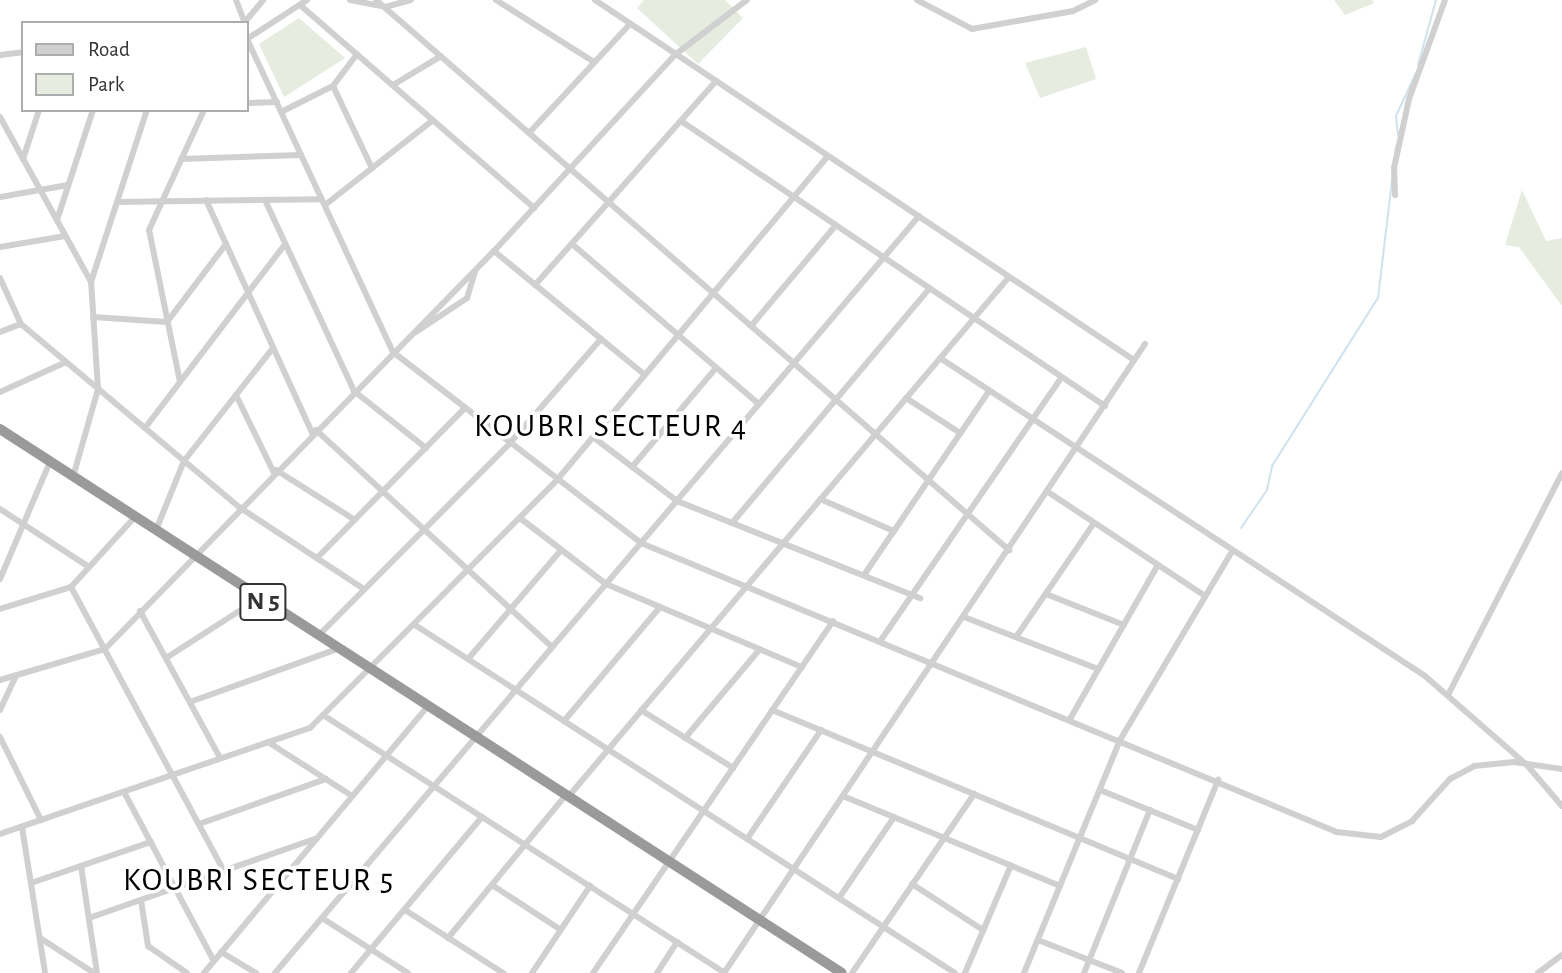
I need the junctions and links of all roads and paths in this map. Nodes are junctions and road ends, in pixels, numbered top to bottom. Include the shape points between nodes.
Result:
1 (236, 0) edge
2 (265, 0) edge
3 (307, 0) edge
4 (350, 0) edge
5 (376, 0) edge
6 (411, 0) edge
7 (496, 0) edge
8 (595, 0) edge
9 (747, 0) edge
10 (917, 0) edge
11 (1096, 0) edge
12 (1445, 0) edge
13 (402, 2) edge
14 (300, 5) junction
15 (386, 9) junction
16 (244, 21) edge
17 (245, 21) edge
18 (630, 23) junction
19 (248, 38) edge
20 (248, 41) edge
21 (21, 52) edge
22 (358, 54) junction
23 (676, 54) junction
24 (0, 55) edge
25 (441, 56) junction
26 (594, 62) junction
27 (716, 81) junction
28 (393, 85) junction
29 (333, 86) junction
30 (276, 102) junction
31 (248, 103) edge
32 (38, 112) edge
33 (92, 112) edge
34 (146, 112) edge
35 (203, 112) edge
36 (281, 112) junction
37 (0, 117) edge
38 (433, 120) junction
39 (681, 121) junction
40 (529, 133) junction
41 (301, 155) junction
42 (828, 156) junction
43 (23, 159) junction
44 (181, 159) junction
45 (372, 168) junction
46 (570, 169) junction
47 (68, 185) junction
48 (40, 190) junction
49 (1395, 195) dead end
50 (0, 197) edge
51 (794, 197) junction
52 (206, 200) junction
53 (265, 200) junction
54 (162, 201) junction
55 (117, 202) junction
56 (323, 202) junction
57 (608, 202) junction
58 (534, 208) junction
59 (919, 216) junction
60 (57, 220) junction
61 (836, 225) junction
62 (65, 236) junction
63 (226, 244) junction
64 (285, 244) junction
65 (572, 244) junction
66 (0, 247) edge
67 (494, 251) junction
68 (884, 257) junction
69 (475, 271) junction
70 (1009, 277) junction
71 (0, 278) edge
72 (91, 282) junction
73 (536, 285) junction
74 (930, 288) junction
75 (248, 292) junction
76 (713, 294) junction
77 (93, 317) junction
78 (974, 318) junction
79 (167, 322) junction
80 (21, 324) junction
81 (751, 326) junction
82 (0, 332) edge
83 (678, 335) junction
84 (409, 337) junction
85 (601, 339) junction
86 (1145, 344) dead end
87 (273, 348) junction
88 (393, 352) junction
89 (940, 358) junction
90 (1134, 360) junction
91 (66, 362) junction
92 (793, 364) junction
93 (716, 368) junction
94 (645, 375) junction
95 (1062, 377) junction
96 (180, 382) junction
97 (98, 389) junction
98 (354, 391) junction
99 (989, 391) junction
100 (0, 392) edge
101 (236, 396) junction
102 (906, 398) junction
103 (835, 400) junction
104 (759, 404) junction
105 (1105, 406) junction
106 (464, 409) junction
107 (1032, 420) junction
108 (145, 428) junction
109 (0, 429) edge
110 (314, 432) junction
111 (960, 433) junction
112 (875, 435) junction
113 (593, 437) junction
114 (509, 444) junction
115 (426, 448) junction
116 (1076, 449) junction
117 (184, 461) junction
118 (50, 462) junction
119 (632, 467) junction
120 (275, 471) junction
121 (1562, 473) edge
122 (72, 478) junction
123 (557, 480) junction
124 (928, 481) junction
125 (383, 492) junction
126 (1048, 492) junction
127 (820, 499) junction
128 (677, 501) junction
129 (239, 507) junction
130 (0, 509) edge
131 (967, 515) junction
132 (134, 518) junction
133 (520, 518) junction
134 (355, 520) junction
135 (732, 523) junction
136 (1094, 523) junction
137 (23, 524) junction
138 (424, 529) junction
139 (155, 531) junction
140 (894, 531) junction
141 (641, 543) junction
142 (783, 543) junction
143 (561, 550) junction
144 (1009, 550) junction
145 (1231, 553) junction
146 (192, 556) junction
147 (317, 558) junction
148 (1158, 565) junction
149 (89, 567) junction
150 (468, 570) junction
151 (864, 575) junction
152 (0, 579) edge
153 (606, 584) junction
154 (747, 586) junction
155 (71, 587) junction
156 (364, 589) junction
157 (1046, 594) junction
158 (913, 595) junction
159 (1205, 596) junction
160 (920, 598) dead end
161 (258, 599) junction
162 (660, 607) junction
163 (0, 609) edge
164 (510, 609) junction
165 (140, 611) junction
166 (964, 617) junction
167 (833, 621) junction
168 (415, 625) junction
169 (1124, 625) junction
170 (710, 629) junction
171 (317, 637) junction
172 (1016, 638) junction
173 (881, 640) junction
174 (552, 647) junction
175 (105, 649) junction
176 (337, 649) junction
177 (760, 649) junction
178 (166, 658) junction
179 (468, 659) junction
180 (933, 662) junction
181 (802, 667) junction
182 (1098, 669) junction
183 (370, 670) junction
184 (16, 676) junction
185 (0, 680) edge
186 (516, 690) junction
187 (1449, 693) junction
188 (190, 702) junction
189 (427, 707) junction
190 (0, 710) edge
191 (641, 710) junction
192 (772, 710) junction
193 (323, 715) junction
194 (1070, 719) junction
195 (564, 721) junction
196 (821, 730) junction
197 (0, 737) edge
198 (475, 738) junction
199 (685, 738) junction
200 (1121, 740) junction
201 (268, 742) junction
202 (608, 750) junction
203 (873, 752) junction
204 (386, 756) junction
205 (220, 758) junction
206 (1526, 764) junction
207 (733, 768) junction
208 (1562, 769) edge
209 (173, 775) junction
210 (326, 779) junction
211 (1218, 780) junction
212 (434, 786) junction
213 (1100, 790) junction
214 (124, 792) junction
215 (974, 794) junction
216 (352, 796) junction
217 (567, 796) junction
218 (843, 796) junction
219 (1562, 806) edge
220 (1150, 810) junction
221 (704, 811) junction
222 (482, 817) junction
223 (894, 817) junction
224 (41, 820) junction
225 (199, 824) junction
226 (22, 827) junction
227 (1198, 830) junction
228 (0, 834) edge
229 (317, 838) junction
230 (944, 838) junction
231 (1080, 838) junction
232 (747, 839) junction
233 (151, 842) junction
234 (525, 845) junction
235 (1130, 859) junction
236 (669, 862) junction
237 (81, 866) junction
238 (1011, 866) junction
239 (794, 870) junction
240 (224, 871) junction
241 (1178, 879) junction
242 (31, 883) junction
243 (912, 884) junction
244 (492, 885) junction
245 (590, 886) junction
246 (1060, 886) junction
247 (176, 888) junction
248 (839, 898) junction
249 (141, 900) junction
250 (405, 910) junction
251 (633, 914) junction
252 (89, 918) junction
253 (322, 918) junction
254 (760, 920) junction
255 (883, 927) junction
256 (561, 930) junction
257 (983, 930) junction
258 (39, 938) junction
259 (448, 938) junction
260 (1038, 940) junction
261 (677, 942) junction
262 (371, 949) junction
263 (221, 952) junction
264 (1562, 955) edge
265 (1089, 960) junction
266 (214, 961) junction
267 (45, 973) edge
268 (96, 973) edge
269 (187, 973) edge
270 (204, 973) edge
271 (256, 973) edge
272 (275, 973) edge
273 (351, 973) edge
274 (408, 973) edge
275 (503, 973) edge
276 (532, 973) edge
277 (593, 973) edge
278 (657, 973) edge
279 (725, 973) edge
280 (842, 973) edge
281 (852, 973) edge
282 (955, 973) edge
283 (965, 973) edge
284 (1024, 973) edge
285 (1084, 973) edge
286 (1122, 973) edge
287 (1139, 973) edge
288 (1538, 973) edge

1 - 16 street
2 - 17 street
3 - 14 street
4 - 15 street
5 - 15 street
6 - 13 street
7 - 26 street
8 - 18 street
9 - 23 street
10 - 11 street via 972,29 1073,11
12 - 49 street via 1409,99 1394,168
13 - 15 street
14 - 19 street
14 - 22 street
15 - 25 street
18 - 23 street
18 - 26 street
20 - 30 street
21 - 24 street
22 - 28 street
22 - 29 street
23 - 27 street
23 - 46 street
25 - 28 street
25 - 40 street
26 - 40 street
27 - 39 street
27 - 42 street
28 - 38 street
29 - 36 street
29 - 45 street
30 - 31 street
30 - 36 street
32 - 43 street
33 - 47 street
34 - 55 street
35 - 44 street
36 - 41 street
37 - 43 street
38 - 45 street
38 - 58 street
39 - 51 street
39 - 57 street
40 - 46 street
41 - 44 street
41 - 56 street
42 - 51 street
42 - 59 street
43 - 48 street
44 - 54 street
45 - 56 street
46 - 57 street
46 - 58 street
47 - 48 street
47 - 60 street
48 - 50 street
48 - 60 street
51 - 61 street
51 - 76 street
52 - 53 street
52 - 54 street
52 - 63 street
53 - 56 street
53 - 64 street
54 - 55 street
54 - 79 street via 149,230
55 - 72 street
56 - 88 street
57 - 65 street
57 - 76 street
58 - 67 street
59 - 68 street
59 - 70 street
60 - 62 street
61 - 68 street
61 - 81 street
62 - 66 street
62 - 72 street
63 - 75 street
63 - 79 street
64 - 75 street
64 - 98 street
65 - 73 street
65 - 83 street
67 - 69 street
67 - 73 street
68 - 74 street
68 - 92 street
69 - 84 street
69 - 84 street via 467,298
70 - 78 street
70 - 90 street
71 - 80 street
72 - 77 street
73 - 85 street
74 - 78 street
74 - 103 street
75 - 87 street
75 - 96 street
76 - 81 street
76 - 83 street
77 - 79 street
77 - 97 street
78 - 89 street
78 - 95 street
79 - 96 street
80 - 82 street
80 - 91 street
81 - 92 street
83 - 93 street
83 - 94 street
84 - 88 street
85 - 94 street
85 - 114 street
86 - 90 street
87 - 101 street
87 - 110 street
88 - 98 street
88 - 106 street
89 - 99 street
89 - 102 street
90 - 105 street
91 - 97 street
91 - 100 street
92 - 103 street
92 - 104 street
93 - 104 street
93 - 119 street
94 - 113 street
95 - 105 street
95 - 107 street
96 - 108 street
97 - 108 street
97 - 122 street
98 - 110 street
98 - 115 street
99 - 107 street
99 - 111 street
101 - 117 street
101 - 120 street
102 - 111 street
102 - 112 street
103 - 112 street
103 - 135 street
104 - 128 street
105 - 116 street
106 - 114 street
106 - 115 street
107 - 116 street
107 - 131 street
108 - 117 street
109 - 118 highway, N 5
110 - 120 street
110 - 125 street
111 - 124 street
112 - 124 street
112 - 127 street
113 - 119 street
113 - 123 street
114 - 123 street
114 - 138 street
115 - 125 street
116 - 126 street
116 - 145 street
117 - 129 street
117 - 139 street
118 - 122 highway, N 5
118 - 137 street
119 - 128 street
120 - 129 street
120 - 134 street
121 - 187 street
122 - 132 highway, N 5
123 - 133 street
123 - 141 street
124 - 131 street
124 - 140 street
125 - 134 street
125 - 138 street
126 - 136 street
126 - 144 street
127 - 140 street
127 - 142 street
128 - 135 street
128 - 141 street
129 - 146 street
129 - 147 street
130 - 137 street
131 - 144 street
131 - 158 street
132 - 139 highway, N 5
132 - 149 street
133 - 143 street
133 - 150 street
134 - 147 street
135 - 142 street
136 - 148 street
136 - 157 street
137 - 149 street
137 - 152 street
138 - 150 street
138 - 156 street
139 - 146 highway, N 5
140 - 151 street
141 - 153 street
141 - 154 street
142 - 151 street
142 - 154 street
143 - 153 street
143 - 164 street
144 - 166 street
145 - 159 street
145 - 187 street
146 - 161 highway, N 5
146 - 165 street
147 - 156 street
148 - 159 street
148 - 169 street
149 - 155 street
150 - 164 street
150 - 168 street
151 - 158 street
153 - 162 street
153 - 174 street
154 - 167 street
154 - 170 street
155 - 163 street
155 - 175 street
156 - 171 street
157 - 169 street
157 - 172 street
158 - 160 street
158 - 173 street
159 - 200 street
161 - 171 highway, N 5
161 - 178 street
162 - 170 street
162 - 195 street
164 - 174 street
164 - 179 street
165 - 175 street
165 - 178 street
166 - 172 street
166 - 180 street
167 - 173 street
167 - 181 street
168 - 179 street
168 - 183 street
169 - 182 street
170 - 177 street
170 - 191 street
171 - 176 highway, N 5
172 - 182 street
173 - 180 street
174 - 186 street
175 - 184 street
175 - 209 street
176 - 183 highway, N 5
176 - 188 street
177 - 181 street
177 - 199 street
178 - 188 street
179 - 186 street
180 - 194 street
180 - 203 street
181 - 192 street
182 - 194 street
183 - 189 highway, N 5
183 - 193 street
184 - 185 street
184 - 190 street
186 - 195 street
186 - 198 street
187 - 206 street
188 - 205 street
189 - 198 highway, N 5
189 - 204 street
191 - 199 street
191 - 202 street
192 - 196 street
192 - 207 street
193 - 201 street via 310,727
193 - 204 street
194 - 200 street
195 - 202 street
196 - 203 street
196 - 232 street
197 - 224 street
198 - 212 street
198 - 217 highway, N 5
199 - 207 street
200 - 211 street
200 - 213 street
201 - 205 street
201 - 210 street
202 - 217 street
202 - 221 street
203 - 215 street
203 - 218 street
204 - 212 street
204 - 216 street
205 - 209 street
206 - 208 street
206 - 211 street via 1474,766 1450,779 1412,821 1367,838 1337,832
206 - 219 street
207 - 221 street
209 - 214 street
209 - 225 street
210 - 216 street
210 - 225 street
211 - 227 street
212 - 222 street
212 - 253 street
213 - 220 street
213 - 231 street
214 - 224 street
214 - 233 street
215 - 230 street
215 - 231 street
216 - 229 street
217 - 234 street
217 - 236 highway, N 5
218 - 223 street
218 - 239 street
220 - 227 street
220 - 235 street
221 - 232 street
221 - 236 street
222 - 234 street
222 - 250 street
223 - 230 street
223 - 248 street
224 - 226 street
225 - 240 street
226 - 228 street
226 - 242 street
227 - 241 street
229 - 240 street
229 - 263 street
230 - 238 street
230 - 243 street
231 - 235 street
231 - 246 street
232 - 239 street
233 - 237 street
233 - 247 street
234 - 244 street
234 - 245 street
235 - 241 street
235 - 265 street
236 - 251 street
236 - 254 highway, N 5
237 - 242 street
237 - 252 street
238 - 246 street
238 - 257 street
239 - 248 street
239 - 254 street
240 - 247 street
241 - 287 street
242 - 258 street
243 - 255 street
243 - 257 street
244 - 256 street
244 - 259 street
245 - 251 street
245 - 256 street
246 - 260 street
247 - 249 street
247 - 266 street
248 - 255 street
249 - 252 street
249 - 269 street via 148,946
250 - 259 street
250 - 262 street
251 - 261 street
251 - 277 street
252 - 268 street
253 - 262 street
253 - 272 street
254 - 279 street
254 - 280 highway, N 5
255 - 281 street
255 - 282 street
256 - 276 street
257 - 283 street
258 - 267 street
258 - 268 street
259 - 275 street
260 - 265 street
260 - 284 street
261 - 278 street
261 - 279 street
262 - 273 street
262 - 274 street
263 - 266 street
263 - 271 street
264 - 288 street
265 - 285 street
265 - 286 street
266 - 270 street

